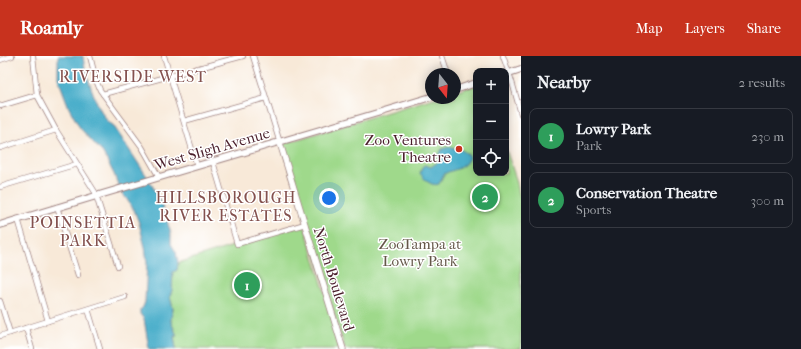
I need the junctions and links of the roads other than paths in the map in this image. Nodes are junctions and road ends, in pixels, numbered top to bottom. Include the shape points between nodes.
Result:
1 (12, 56) edge
2 (33, 56) edge
3 (90, 56) edge
4 (164, 56) edge
5 (243, 56) edge
6 (253, 56) edge
7 (442, 56) edge
8 (503, 56) edge
9 (0, 60) edge
10 (446, 68) edge
11 (506, 68) edge
12 (521, 70) edge
13 (509, 73) edge
14 (170, 76) junction
15 (509, 80) edge
16 (473, 84) edge
17 (461, 88) edge
18 (103, 94) junction
19 (37, 95) junction
20 (266, 98) junction
21 (425, 99) edge
22 (0, 106) edge
23 (521, 114) edge
24 (184, 121) junction
25 (56, 130) junction
26 (280, 143) junction
27 (0, 148) edge
28 (213, 162) junction
29 (77, 164) junction
30 (197, 166) junction
31 (157, 178) junction
32 (0, 187) edge
33 (96, 196) junction
34 (57, 207) junction
35 (18, 219) junction
36 (305, 224) junction
37 (0, 225) edge
38 (118, 266) dead end
39 (78, 275) dead end
40 (125, 298) dead end
41 (0, 301) edge
42 (88, 309) junction
43 (48, 321) junction
44 (26, 328) junction
45 (10, 332) junction
46 (0, 336) edge
47 (32, 349) edge
48 (100, 349) edge
49 (343, 349) edge

1 - 9 street
2 - 19 street
3 - 18 street via 96,80
4 - 14 street
5 - 14 street
6 - 20 street, North Boulevard
7 - 10 street
8 - 11 street
12 - 13 main road
14 - 18 street
14 - 24 street
15 - 23 street
16 - 17 main road
18 - 31 street via 142,147
19 - 22 street
19 - 25 street
20 - 24 street
20 - 26 street, North Boulevard
21 - 26 main road, West Sligh Avenue
24 - 30 street
25 - 27 street
25 - 29 street
26 - 28 main road, West Sligh Avenue
26 - 36 street, North Boulevard
28 - 30 main road, West Sligh Avenue
28 - 36 street via 237,244
29 - 32 street
29 - 33 street
30 - 31 main road, West Sligh Avenue
31 - 33 main road, West Sligh Avenue
33 - 34 main road, West Sligh Avenue
33 - 38 street
34 - 35 main road, West Sligh Avenue
34 - 39 street
35 - 37 main road, West Sligh Avenue
35 - 43 street
36 - 49 street, North Boulevard
40 - 42 street
41 - 45 street
42 - 43 street
42 - 48 street
43 - 44 street
44 - 45 street
44 - 47 street
45 - 46 street

